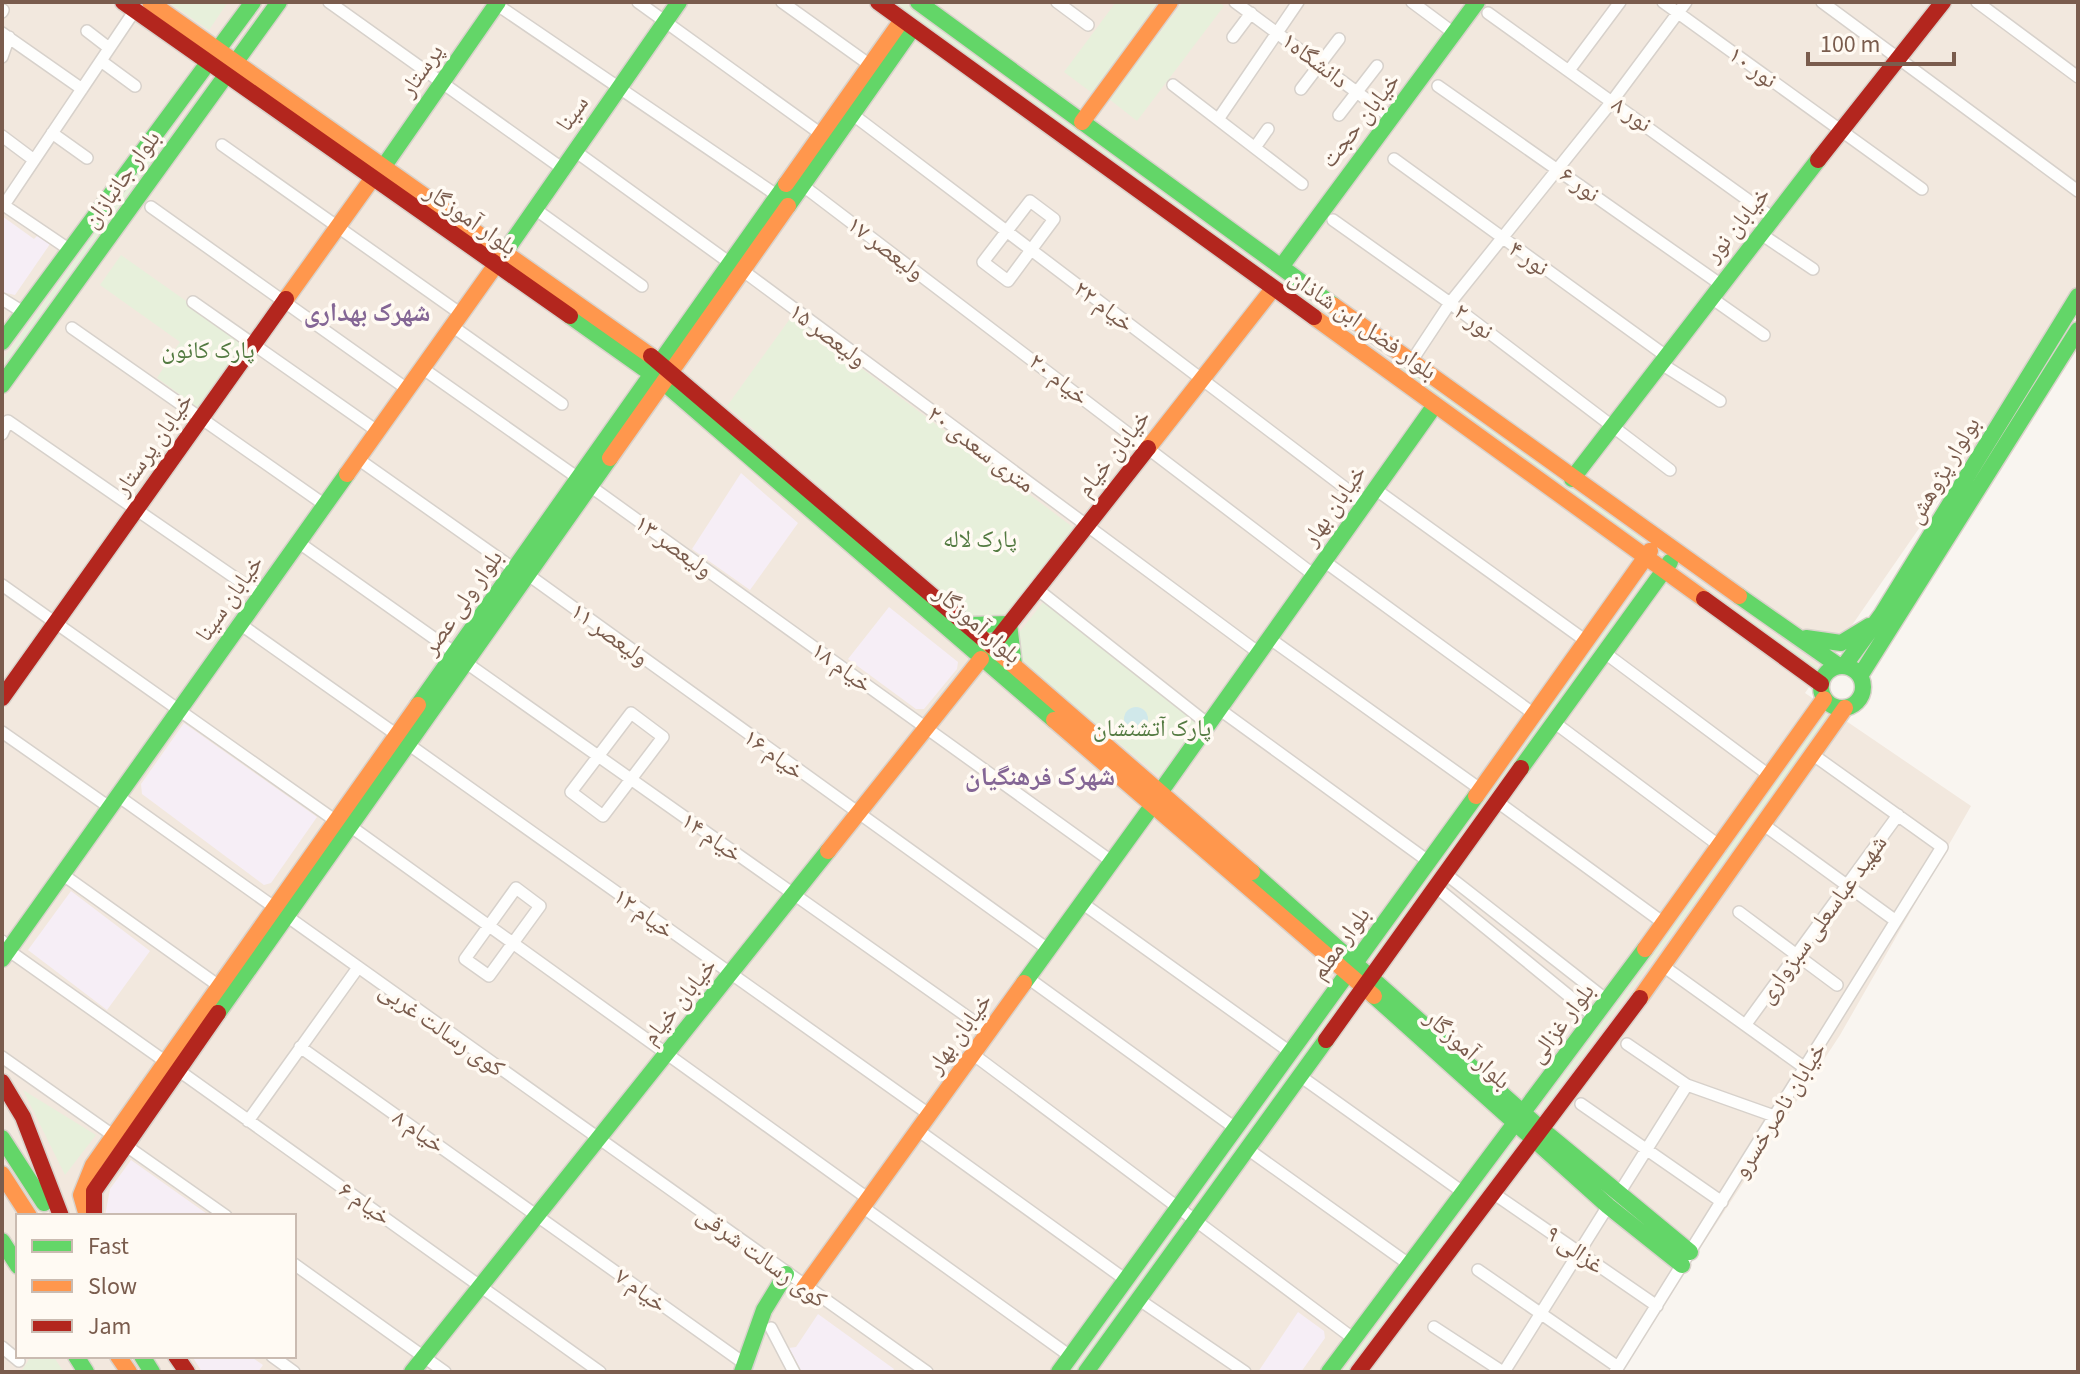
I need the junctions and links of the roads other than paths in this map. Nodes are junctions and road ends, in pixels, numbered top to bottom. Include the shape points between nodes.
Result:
1 (150, 2) edge
2 (253, 2) edge
3 (279, 2) edge
4 (329, 2) edge
5 (638, 2) edge
6 (679, 2) edge
7 (878, 2) edge
8 (918, 2) edge
9 (1057, 2) edge
10 (1170, 2) edge
11 (1298, 2) edge
12 (1412, 2) edge
13 (1620, 2) edge
14 (1663, 2) edge
15 (1686, 2) edge
16 (1822, 2) edge
17 (1943, 2) edge
18 (1977, 2) edge
19 (496, 3) edge
20 (129, 6) edge
21 (787, 6) edge
22 (1245, 6) edge
23 (1483, 8) edge
24 (1678, 12) junction
25 (666, 22) junction
26 (908, 24) junction
27 (1088, 25) dead end
28 (87, 31) dead end
29 (1277, 31) junction
30 (1455, 34) junction
31 (5, 35) edge
32 (1233, 37) dead end
33 (1339, 39) dead end
34 (109, 48) junction
35 (214, 56) junction
36 (2, 57) edge
37 (1900, 59) junction
38 (878, 60) junction
39 (101, 61) junction
40 (1321, 64) junction
41 (1377, 66) dead end
42 (232, 69) junction
43 (1570, 69) junction
44 (1011, 70) junction
45 (2078, 77) edge
46 (442, 82) junction
47 (1173, 85) dead end
48 (135, 86) dead end
49 (1438, 86) dead end
50 (619, 88) junction
51 (998, 88) junction
52 (82, 89) junction
53 (1301, 89) dead end
54 (1357, 92) junction
55 (1613, 100) junction
56 (852, 114) junction
57 (1339, 115) dead end
58 (1219, 118) junction
59 (1393, 119) junction
60 (165, 122) junction
61 (1082, 122) junction
62 (1268, 129) dead end
63 (1843, 131) junction
64 (52, 133) junction
65 (821, 134) junction
66 (183, 135) junction
67 (2, 136) edge
68 (222, 145) dead end
69 (1256, 146) junction
70 (575, 151) junction
71 (87, 158) dead end
72 (1394, 159) dead end
73 (34, 160) junction
74 (384, 166) junction
75 (1558, 168) junction
76 (563, 169) junction
77 (372, 179) junction
78 (1302, 184) dead end
79 (802, 185) junction
80 (1922, 189) dead end
81 (2078, 191) edge
82 (778, 196) junction
83 (3, 204) edge
84 (151, 207) dead end
85 (535, 209) junction
86 (1773, 218) junction
87 (1333, 220) dead end
88 (338, 227) junction
89 (1006, 233) junction
90 (1761, 234) junction
91 (1502, 239) junction
92 (70, 250) junction
93 (1030, 251) junction
94 (500, 259) junction
95 (736, 266) junction
96 (1281, 267) junction
97 (1813, 269) dead end
98 (642, 286) dead end
99 (1272, 290) junction
100 (1715, 291) junction
101 (2078, 296) edge
102 (2, 299) edge
103 (193, 302) dead end
104 (284, 302) junction
105 (1450, 303) junction
106 (970, 310) joint
107 (23, 312) junction
108 (457, 320) junction
109 (72, 328) dead end
110 (2078, 330) edge
111 (1764, 335) dead end
112 (1375, 336) junction
113 (2, 342) edge
114 (254, 344) junction
115 (1364, 354) junction
116 (1663, 359) junction
117 (1411, 362) junction
118 (422, 368) junction
119 (661, 372) junction
120 (1201, 380) junction
121 (2, 385) edge
122 (407, 389) junction
123 (915, 399) joint
124 (1720, 401) dead end
125 (562, 404) dead end
126 (1435, 405) junction
127 (202, 418) junction
128 (1611, 426) junction
129 (377, 431) junction
130 (2, 434) edge
131 (1148, 448) junction
132 (358, 459) junction
133 (1670, 470) dead end
134 (1572, 479) junction
135 (584, 482) junction
136 (1370, 496) junction
137 (325, 505) junction
138 (137, 508) junction
139 (824, 512) junction
140 (1086, 526) junction
141 (1658, 540) junction
142 (298, 542) junction
143 (1676, 553) junction
144 (1645, 557) junction
145 (1319, 568) junction
146 (1663, 571) junction
147 (521, 572) junction
148 (2, 585) edge
149 (1037, 589) junction
150 (260, 595) junction
151 (758, 607) joint
152 (1608, 610) junction
153 (1882, 614) junction
154 (55, 623) junction
155 (240, 624) junction
156 (1009, 624) junction
157 (1626, 624) junction
158 (968, 625) junction
159 (1790, 633) junction
160 (1586, 641) junction
161 (1264, 646) junction
162 (986, 652) junction
163 (1605, 653) junction
164 (460, 658) junction
165 (1014, 665) junction
166 (1841, 666) junction
167 (1860, 676) junction
168 (1823, 692) junction
169 (692, 694) joint
170 (2, 698) edge
171 (1845, 708) junction
172 (1219, 709) junction
173 (179, 710) junction
174 (1534, 714) junction
175 (1555, 723) junction
176 (1208, 724) junction
177 (926, 727) junction
178 (1074, 727) junction
179 (2, 732) edge
180 (402, 739) junction
181 (1812, 754) junction
182 (598, 757) junction
183 (1770, 776) junction
184 (630, 781) junction
185 (1480, 789) junction
186 (1161, 791) junction
187 (114, 802) junction
188 (1499, 803) junction
189 (1152, 806) junction
190 (857, 814) junction
191 (1898, 815) junction
192 (343, 824) junction
193 (1764, 825) junction
194 (1721, 847) junction
195 (1111, 861) junction
196 (1428, 861) junction
197 (62, 874) junction
198 (1442, 881) junction
199 (1847, 885) junction
200 (794, 894) junction
201 (1082, 903) junction
202 (280, 912) junction
203 (1739, 912) dead end
204 (1896, 921) junction
205 (1665, 924) junction
206 (488, 928) junction
207 (511, 945) junction
208 (4, 950) edge
209 (1049, 950) junction
210 (1797, 954) junction
211 (1663, 966) junction
212 (357, 969) junction
213 (1352, 969) junction
214 (731, 975) junction
215 (1028, 978) junction
216 (1368, 982) junction
217 (1837, 985) dead end
218 (219, 986) junction
219 (1608, 1001) junction
220 (1596, 1018) junction
221 (1746, 1024) junction
222 (989, 1032) junction
223 (1627, 1044) dead end
224 (300, 1047) junction
225 (1290, 1052) junction
226 (667, 1054) junction
227 (974, 1055) junction
228 (2, 1057) edge
229 (172, 1066) junction
230 (1805, 1068) junction
231 (1300, 1076) junction
232 (2, 1082) edge
233 (1687, 1085) junction
234 (1581, 1104) dead end
235 (930, 1115) junction
236 (1776, 1116) junction
237 (1519, 1119) junction
238 (248, 1121) junction
239 (1235, 1128) junction
240 (919, 1131) junction
241 (1536, 1134) junction
242 (2, 1138) edge
243 (599, 1139) junction
244 (120, 1140) junction
245 (1249, 1150) junction
246 (1648, 1151) junction
247 (2, 1174) edge
248 (2, 1192) edge
249 (1464, 1193) junction
250 (1493, 1193) junction
251 (1613, 1201) junction
252 (1722, 1202) junction
253 (867, 1204) junction
254 (1178, 1207) junction
255 (19, 1214) edge
256 (28, 1214) edge
257 (52, 1214) edge
258 (60, 1214) edge
259 (86, 1214) edge
260 (94, 1214) edge
261 (223, 1214) edge
262 (538, 1215) junction
263 (1196, 1223) junction
264 (2, 1241) edge
265 (1579, 1252) junction
266 (1686, 1259) junction
267 (16, 1263) edge
268 (296, 1265) edge
269 (1410, 1265) junction
270 (1478, 1270) dead end
271 (786, 1274) junction
272 (1126, 1280) junction
273 (481, 1286) junction
274 (804, 1288) junction
275 (1141, 1301) junction
276 (1657, 1306) junction
277 (1541, 1312) junction
278 (1434, 1327) dead end
279 (771, 1328) dead end
280 (1354, 1339) junction
281 (1070, 1356) junction
282 (424, 1357) junction
283 (20, 1358) edge
284 (275, 1358) edge
285 (743, 1368) edge
286 (1616, 1369) edge
287 (10, 1372) edge
288 (294, 1372) edge
289 (412, 1372) edge
290 (445, 1372) edge
291 (600, 1372) edge
292 (794, 1372) edge
293 (927, 1372) edge
294 (1059, 1372) edge
295 (1088, 1372) edge
296 (1245, 1372) edge
297 (1329, 1372) edge
298 (1358, 1372) edge
299 (1503, 1372) edge

1 - 35 main road
2 - 35 main road, بلوار جانبازان
3 - 42 main road, بلوار جانبازان
4 - 46 street
5 - 25 street
6 - 25 main road, سینا
7 - 26 main road, بلوار فضل ابن شاذان
8 - 44 main road, بلوار فضل ابن شاذان
9 - 27 street
10 - 61 main road
11 - 29 street
12 - 30 street
13 - 43 street
14 - 24 street, نور ۱۰
15 - 24 street
16 - 37 street
17 - 37 main road, خیابان نور
18 - 45 street
19 - 46 main road, پرستار
19 - 50 street
20 - 34 street
20 - 35 main road
21 - 38 street
22 - 29 street, دانشگاه۱
22 - 32 street
23 - 30 main road, خیابان حجت
23 - 43 street, نور ۸
24 - 55 street
24 - 63 street, نور ۱۰
25 - 50 main road, سینا
25 - 65 street
26 - 38 main road, بلوار ولی عصر
26 - 51 main road, بلوار فضل ابن شاذان
28 - 34 street
29 - 40 street, دانشگاه۱
29 - 58 street
30 - 59 main road, خیابان حجت
31 - 36 street
31 - 52 street
33 - 40 street
34 - 39 street
35 - 42 main road, بلوار آموزگار
35 - 60 main road, بلوار جانبازان
37 - 63 main road, خیابان نور
37 - 81 street
38 - 56 main road, بلوار ولی عصر
38 - 65 main road, بلوار ولی عصر
39 - 48 street
39 - 52 street
40 - 53 street
40 - 54 street, دانشگاه۱
41 - 54 street
42 - 66 main road, بلوار جانبازان
42 - 74 main road, بلوار آموزگار
42 - 77 main road, بلوار آموزگار
43 - 55 street, نور ۸
44 - 51 main road
44 - 61 main road, بلوار فضل ابن شاذان
46 - 74 main road, پرستار
46 - 76 street
47 - 58 street
49 - 75 street, نور ۶
50 - 70 main road, سینا
50 - 82 street
51 - 99 main road, بلوار فضل ابن شاذان
52 - 64 street
54 - 57 street
54 - 59 street, دانشگاه۱
55 - 75 street
55 - 86 street, نور ۸
56 - 79 main road, بلوار ولی عصر
56 - 89 street, خیام ۲۲
58 - 69 street
59 - 96 main road, خیابان حجت
60 - 66 main road via 178,124
60 - 92 main road, بلوار جانبازان
61 - 96 main road, بلوار فضل ابن شاذان
62 - 69 street
63 - 80 street, نور ۱۰
63 - 86 main road, خیابان نور
64 - 71 street
64 - 73 street
65 - 82 main road, بلوار ولی عصر
66 - 121 main road, بلوار جانبازان
67 - 73 street
68 - 88 street
69 - 78 street
70 - 76 main road, سینا
70 - 95 street, ولیعصر ۱۵
72 - 91 street, نور ۴
73 - 83 street
74 - 94 main road, بلوار آموزگار
75 - 91 street
75 - 100 street, نور ۶
76 - 85 main road, سینا
77 - 88 main road, خیابان پرستار
77 - 94 main road, بلوار آموزگار
79 - 95 main road, بلوار ولی عصر
79 - 106 street, ولیعصر ۱۷
82 - 95 main road, بلوار ولی عصر
83 - 92 street
84 - 104 street
85 - 94 main road, سینا
85 - 98 street
86 - 90 main road, خیابان نور
87 - 105 street, نور ۲
88 - 104 main road, خیابان پرستار
88 - 108 street
89 - 93 street, خیام ۲۲
89 - 93 street via 983,262 1008,281
89 - 93 street via 1030,201 1054,219
90 - 97 street
90 - 100 main road, خیابان نور
91 - 105 street
91 - 116 street, نور ۴
92 - 107 main road, بلوار جانبازان
93 - 120 street, خیام ۲۲
94 - 108 main road, خیابان سینا
94 - 119 main road, بلوار آموزگار
95 - 119 main road, بلوار ولی عصر
95 - 123 street, ولیعصر ۱۵
96 - 112 main road, بلوار فضل ابن شاذان
99 - 115 main road, بلوار فضل ابن شاذان
99 - 120 main road, خیابان خیام
100 - 111 street, نور ۶
100 - 116 main road, خیابان نور
101 - 153 main road, بولوار پژوهش
102 - 107 street
103 - 114 street
104 - 114 main road, خیابان پرستار
104 - 122 street
105 - 117 street
105 - 128 street, نور ۲
106 - 131 street, خیام ۲۰
107 - 113 main road, بلوار جانبازان
108 - 118 main road, خیابان سینا
108 - 125 street
109 - 127 street
110 - 167 main road, بولوار پژوهش
112 - 115 main road
112 - 117 main road, بلوار فضل ابن شاذان
114 - 127 main road, خیابان پرستار
114 - 129 street
115 - 126 main road, بلوار فضل ابن شاذان
116 - 124 street, نور ۴
116 - 128 main road, خیابان نور
117 - 134 main road, بلوار فضل ابن شاذان
118 - 122 main road, خیابان سینا
118 - 135 street, ولیعصر ۱۳
119 - 135 main road, بلوار ولی عصر
119 - 139 main road, بلوار آموزگار
120 - 131 main road, خیابان خیام
120 - 136 street, خیام ۲۲
122 - 129 main road, خیابان سینا
123 - 140 street, ۲۰ متری سعدی
126 - 136 main road, خیابان بهار
126 - 144 main road, بلوار فضل ابن شاذان
127 - 137 street
127 - 138 main road, خیابان پرستار
128 - 133 street, نور ۲
128 - 134 main road, خیابان نور
129 - 132 main road, خیابان سینا
130 - 138 street via 8,421
131 - 140 main road, خیابان خیام
131 - 145 street, خیام ۲۰
132 - 137 main road, خیابان سینا
132 - 147 street, ولیعصر ۱۱
134 - 141 main road, بلوار فضل ابن شاذان
135 - 147 main road, بلوار ولی عصر
135 - 151 street, ولیعصر ۱۳
136 - 145 main road, خیابان بهار
136 - 160 street, خیام ۲۲ via 1480,565
137 - 142 main road, خیابان سینا
138 - 150 street
138 - 154 main road, خیابان پرستار
139 - 158 main road, بلوار آموزگار
139 - 162 main road, بلوار آموزگار
140 - 149 main road, خیابان خیام
140 - 161 street, ۲۰ متری سعدی via 1174,591
141 - 143 main road, بلوار فضل ابن شاذان
141 - 144 main road, بلوار معلم
142 - 150 main road, خیابان سینا
142 - 164 street, خیام ۱۴
143 - 146 main road, بلوار معلم
143 - 159 main road, بلوار فضل ابن شاذان
144 - 146 main road, بلوار فضل ابن شاذان
144 - 152 main road, بلوار معلم
145 - 161 main road, خیابان بهار
145 - 174 street, خیام ۲۰ via 1429,637
146 - 157 main road, بلوار معلم
146 - 168 main road, بلوار فضل ابن شاذان
147 - 164 main road, بلوار ولی عصر
147 - 169 street, ولیعصر ۱۱
148 - 154 street
149 - 156 main road, خیابان خیام
149 - 176 street
150 - 155 main road, خیابان سینا
151 - 177 street, خیام ۱۸
152 - 157 main road
152 - 160 main road, بلوار معلم
153 - 159 main road via 1841,643 1819,643
153 - 166 main road, بولوار پژوهش
154 - 170 main road, خیابان پرستار
154 - 173 street
155 - 173 main road, خیابان سینا
155 - 180 street, خیام ۱۲
156 - 158 main road
156 - 162 main road, خیابان خیام
156 - 165 main road
157 - 163 main road, بلوار معلم
158 - 162 main road, بلوار آموزگار
159 - 166 main road, بلوار فضل ابن شاذان
160 - 174 main road, بلوار معلم
161 - 172 main road, خیابان بهار
161 - 185 street, ۲۰ متری سعدی via 1374,714
162 - 165 main road, بلوار آموزگار
162 - 177 main road, خیابان خیام
162 - 178 main road, بلوار آموزگار
163 - 175 main road, بلوار معلم
163 - 183 street
164 - 180 main road, بلوار ولی عصر
164 - 182 street, خیام ۱۴
165 - 178 main road, بلوار آموزگار
166 - 167 main road
166 - 168 main road via 1827,672
167 - 171 main road via 1863,692
168 - 171 main road via 1831,705
168 - 183 main road, بلوار غزالی
169 - 190 street, خیام ۱۶
171 - 181 main road, بلوار غزالی
172 - 176 main road, خیابان بهار
172 - 196 street
173 - 187 main road, خیابان سینا
173 - 192 street
174 - 185 main road, بلوار معلم
175 - 188 main road, بلوار معلم
175 - 194 street
176 - 186 main road, خیابان بهار
177 - 190 main road, خیابان خیام
177 - 195 street, خیام ۱۸
178 - 186 main road, بلوار آموزگار
178 - 189 main road, بلوار آموزگار
179 - 187 street, کوی رسالت غربی
180 - 192 main road, بلوار ولی عصر
180 - 214 street, خیام ۱۲
181 - 191 street
181 - 193 main road, بلوار غزالی
182 - 184 street, خیام ۱۴
182 - 184 street via 571,792 603,816
182 - 184 street via 631,713 663,737
183 - 194 main road, بلوار غزالی
184 - 200 street, خیام ۱۴
185 - 196 main road, بلوار معلم
186 - 213 main road, بلوار آموزگار
187 - 197 main road, خیابان سینا
187 - 202 street, کوی رسالت غربی
188 - 198 main road, بلوار معلم
188 - 205 street
189 - 195 main road, خیابان بهار
189 - 213 main road, بلوار آموزگار
190 - 200 main road, خیابان خیام
190 - 209 street, خیام ۱۶
191 - 199 street, شهید عباسعلی سبزواری
191 - 204 street, خیابان ناصرخسرو via 1942,847
192 - 202 main road, بلوار ولی عصر
192 - 206 street
193 - 199 street
193 - 211 main road, بلوار غزالی
194 - 205 main road, بلوار غزالی
195 - 201 main road, خیابان بهار
196 - 213 main road, بلوار معلم
197 - 208 main road, خیابان سینا
197 - 218 street
198 - 216 main road, بلوار معلم
198 - 219 street
198 - 220 street
199 - 204 street
199 - 210 street, شهید عباسعلی سبزواری
200 - 214 main road, خیابان خیام
200 - 222 street, خیام ۱۴
201 - 209 main road, خیابان بهار
201 - 225 street
202 - 212 street, کوی رسالت غربی
202 - 218 main road, بلوار ولی عصر
202 - 229 main road, بلوار ولی عصر
203 - 210 street
204 - 230 street, خیابان ناصرخسرو
205 - 219 main road, بلوار غزالی
206 - 207 street
206 - 207 street via 465,959 489,976
206 - 207 street via 516,888 540,906
207 - 226 street
208 - 229 street, خیام ۶
209 - 215 main road, خیابان بهار
210 - 217 street
210 - 221 street, شهید عباسعلی سبزواری
211 - 221 street
211 - 241 main road, بلوار غزالی
212 - 224 street
212 - 243 street, کوی رسالت غربی
213 - 216 main road, بلوار آموزگار
213 - 225 main road, بلوار معلم
214 - 226 main road, خیابان خیام
214 - 235 street, خیام ۱۲
215 - 222 main road, خیابان بهار
215 - 239 street
216 - 231 main road, بلوار معلم
216 - 237 main road, بلوار آموزگار
218 - 229 main road, بلوار ولی عصر
219 - 220 main road, بلوار غزالی
220 - 237 main road, بلوار غزالی
221 - 230 street
222 - 227 main road, خیابان بهار
223 - 233 street
224 - 238 street
224 - 262 street, خیام ۸
225 - 239 main road, بلوار معلم
226 - 243 main road, خیابان خیام
226 - 253 street
227 - 235 main road, خیابان بهار
227 - 254 street
228 - 244 street
229 - 238 street, خیام ۶
229 - 244 main road, بلوار ولی عصر
230 - 236 street, خیابان ناصرخسرو
231 - 245 main road, بلوار معلم
231 - 249 street
232 - 258 main road via 23,1117
233 - 236 street
233 - 246 street
234 - 246 street
235 - 240 main road, خیابان بهار
236 - 252 street, خیابان ناصرخسرو
237 - 241 main road, بلوار آموزگار
237 - 249 main road, بلوار غزالی
238 - 273 street, خیام ۶
239 - 254 main road, بلوار معلم
240 - 253 main road, خیابان بهار
240 - 272 street
241 - 250 main road, بلوار غزالی
241 - 251 main road, بلوار آموزگار
242 - 257 main road
243 - 262 main road, خیابان خیام
243 - 271 street, کوی رسالت شرقی
244 - 259 main road, بلوار ولی عصر via 81,1187 79,1204
244 - 260 main road, بلوار ولی عصر via 94,1191
244 - 261 street
245 - 263 main road, بلوار معلم
245 - 269 street
246 - 251 street
246 - 252 street
247 - 256 main road
248 - 255 main road
249 - 269 main road, بلوار غزالی
250 - 265 street, غزالی ۹
250 - 298 main road, بلوار غزالی
251 - 265 street
251 - 266 main road, بلوار آموزگار
252 - 266 street, خیابان ناصرخسرو
253 - 274 main road, خیابان بهار
253 - 281 street
254 - 263 street
254 - 272 main road, بلوار معلم
262 - 273 main road, خیابان خیام
262 - 285 street, خیام ۷
263 - 275 main road, بلوار معلم
263 - 280 street
264 - 267 main road
265 - 276 street, غزالی ۹
265 - 277 street
266 - 276 street, خیابان ناصرخسرو
268 - 282 street
269 - 280 main road, بلوار غزالی
270 - 277 street
271 - 274 street, کوی رسالت شرقی
271 - 285 main road via 764,1310
272 - 281 main road, بلوار معلم
273 - 282 main road, خیابان خیام
273 - 291 street, خیام ۶
274 - 293 street, کوی رسالت شرقی
275 - 295 main road, بلوار معلم
275 - 296 street
276 - 286 street, خیابان ناصرخسرو
277 - 286 street
277 - 299 street
278 - 299 street
279 - 292 street
280 - 297 main road, بلوار غزالی
281 - 294 main road, بلوار معلم
282 - 289 main road, خیابان خیام
282 - 290 street
283 - 287 street
284 - 288 street

